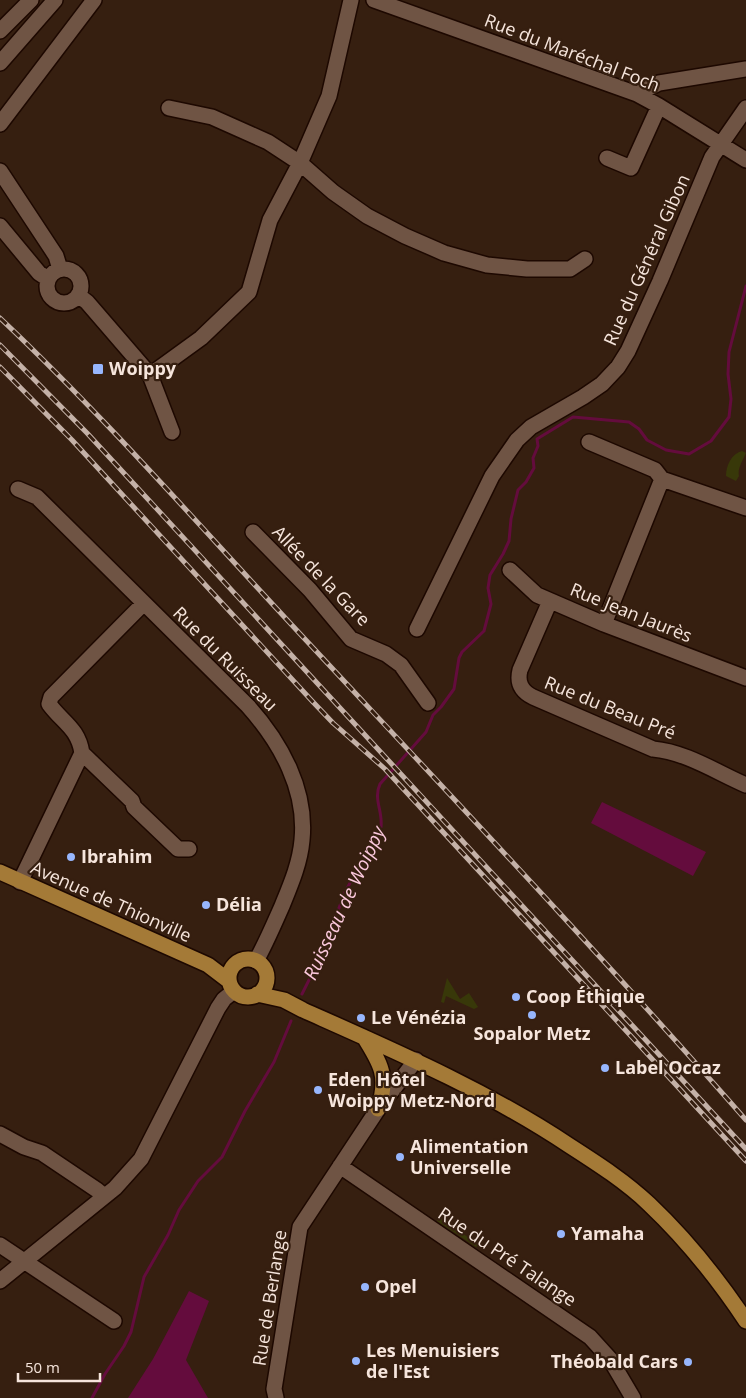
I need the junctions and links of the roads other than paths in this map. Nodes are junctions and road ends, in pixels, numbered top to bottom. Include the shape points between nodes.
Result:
1 (30, 0) edge
2 (55, 0) edge
3 (94, 0) edge
4 (352, 0) edge
5 (374, 0) edge
6 (0, 31) edge
7 (0, 63) edge
8 (746, 68) edge
9 (637, 94) junction
10 (659, 106) junction
11 (169, 108) dead end
12 (746, 108) edge
13 (0, 124) edge
14 (721, 145) junction
15 (607, 158) dead end
16 (746, 160) edge
17 (300, 163) junction
18 (0, 171) edge
19 (0, 226) edge
20 (585, 259) dead end
21 (60, 269) junction
22 (48, 279) junction
23 (78, 295) junction
24 (150, 376) junction
25 (172, 432) dead end
26 (589, 442) dead end
27 (662, 479) junction
28 (18, 489) dead end
29 (746, 508) edge
30 (253, 532) dead end
31 (510, 570) dead end
32 (550, 601) junction
33 (144, 604) junction
34 (604, 624) junction
35 (417, 629) dead end
36 (746, 678) edge
37 (428, 703) dead end
38 (82, 753) junction
39 (746, 785) edge
40 (189, 849) dead end
41 (0, 872) edge
42 (20, 882) junction
43 (256, 961) junction
44 (208, 965) junction
45 (234, 965) junction
46 (267, 978) junction
47 (232, 986) junction
48 (257, 994) junction
49 (284, 1000) junction
50 (364, 1037) junction
51 (416, 1060) junction
52 (378, 1110) junction
53 (0, 1134) edge
54 (340, 1166) junction
55 (104, 1196) junction
56 (0, 1245) edge
57 (25, 1261) junction
58 (0, 1281) edge
59 (114, 1321) dead end
60 (746, 1321) edge
61 (276, 1398) edge
62 (633, 1398) edge

1 - 6 street
2 - 7 street
3 - 13 street
4 - 17 street via 330,96
5 - 9 street, Rue du Maréchal Foch
8 - 9 street via 659,83
9 - 10 street, Rue du Maréchal Foch
10 - 14 street, Rue du Maréchal Foch
10 - 15 street via 631,168
11 - 17 street via 235,126
12 - 14 street, Rue du Général Gibon
14 - 16 street, Rue du Maréchal Foch
14 - 35 street, Rue du Général Gibon via 712,156 660,281 618,367 602,384 531,427 517,440 492,476
17 - 20 street via 362,213 444,253 487,265 527,269 570,269
17 - 24 street via 270,220 250,292 201,338
18 - 21 street via 56,256
19 - 22 street via 39,273
21 - 22 street
21 - 23 street via 71,270 78,277 81,287
22 - 23 street via 47,290 56,301 67,303
23 - 24 street
24 - 25 street
26 - 27 street via 655,470
27 - 29 street
27 - 34 street
28 - 33 street, Rue du Ruisseau via 37,497
30 - 37 street, Allée de la Gare via 310,590 351,639 386,654 401,665
31 - 32 street, Rue Jean Jaurès via 537,595
32 - 34 street, Rue Jean Jaurès
32 - 39 street, Rue du Beau Pré via 520,670 519,681 523,691 653,749 697,762
33 - 38 street via 51,697 49,704 76,733
33 - 43 street, Rue du Ruisseau via 262,722 289,766 298,791 302,840 295,874
34 - 36 street, Rue Jean Jaurès
38 - 40 street via 178,849
38 - 42 street
41 - 42 main road, Avenue de Thionville
42 - 44 main road, Avenue de Thionville
43 - 45 main road via 244,960
43 - 46 main road via 265,970
44 - 45 main road, Avenue de Thionville
44 - 47 main road, Avenue de Thionville
45 - 47 main road via 231,970
46 - 48 main road via 264,988
46 - 49 main road
47 - 48 main road via 244,997
47 - 55 street via 141,1159
48 - 49 main road
49 - 50 main road
50 - 51 main road
50 - 52 main road via 378,1059 384,1077
51 - 52 street, Rue de Berlange
51 - 60 main road via 555,1135 620,1180 685,1241
52 - 54 street, Rue de Berlange
53 - 55 street via 42,1153
54 - 61 street, Rue de Berlange via 300,1226 274,1388
54 - 62 street, Rue du Pré Talange via 590,1337 610,1359
55 - 57 street
56 - 57 street
57 - 58 street
57 - 59 street

